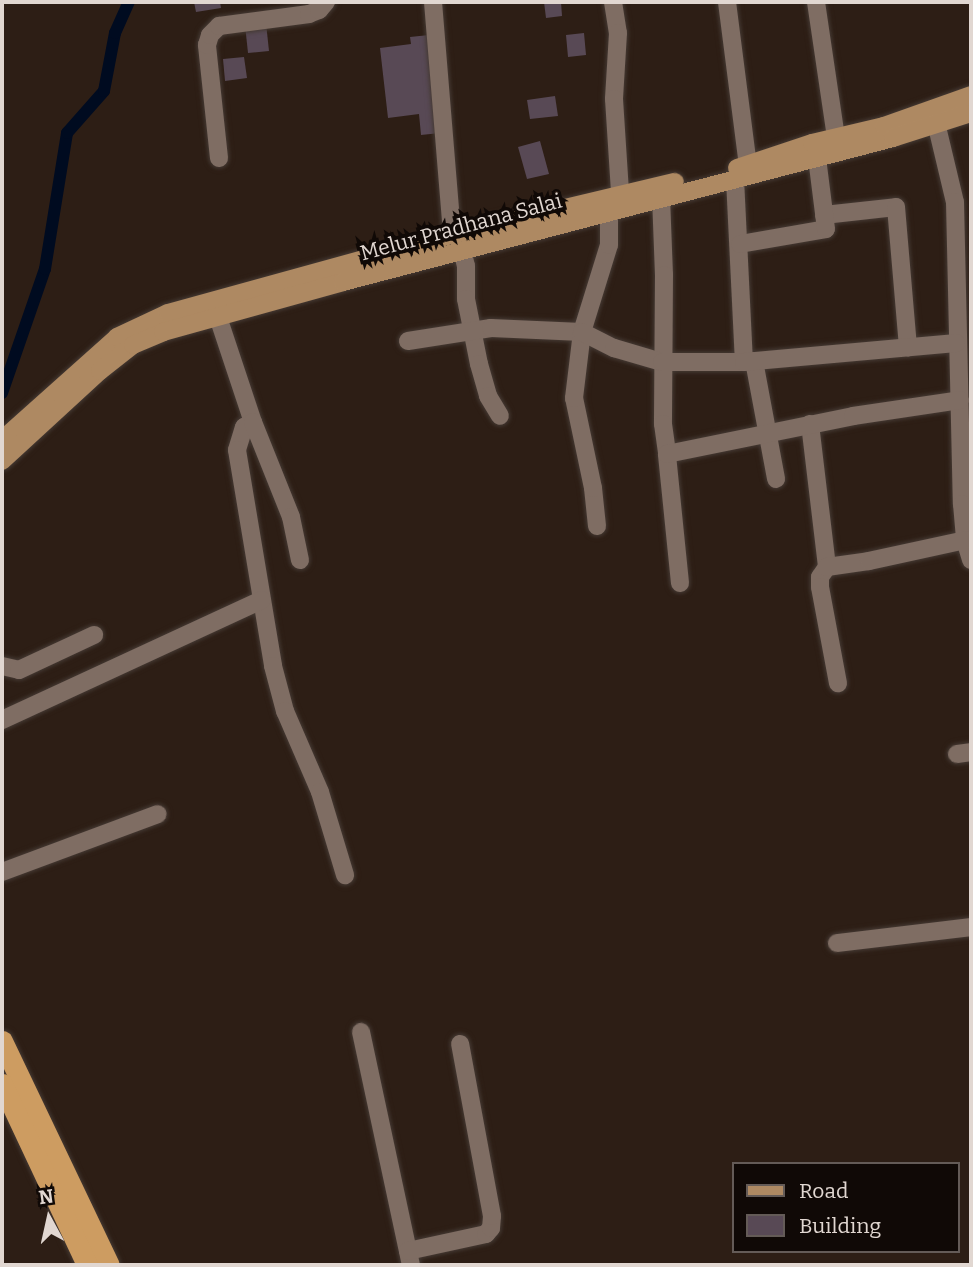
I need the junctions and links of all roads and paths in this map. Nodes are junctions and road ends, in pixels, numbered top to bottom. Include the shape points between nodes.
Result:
1 (326, 2) edge
2 (433, 2) edge
3 (613, 2) edge
4 (727, 2) edge
5 (816, 2) edge
6 (971, 95) edge
7 (971, 113) edge
8 (935, 117) junction
9 (835, 138) junction
10 (219, 158) dead end
11 (817, 158) junction
12 (748, 165) junction
13 (735, 179) junction
14 (620, 192) junction
15 (661, 197) junction
16 (609, 211) junction
17 (824, 215) junction
18 (457, 243) junction
19 (740, 244) junction
20 (963, 268) edge
21 (218, 317) junction
22 (963, 323) edge
23 (473, 331) junction
24 (582, 332) junction
25 (408, 341) dead end
26 (956, 343) junction
27 (908, 347) junction
28 (749, 361) junction
29 (663, 362) junction
30 (960, 400) junction
31 (500, 416) dead end
32 (253, 422) junction
33 (810, 424) junction
34 (769, 434) junction
35 (2, 440) edge
36 (967, 445) edge
37 (667, 454) junction
38 (2, 461) edge
39 (776, 479) dead end
40 (597, 526) dead end
41 (965, 540) junction
42 (300, 560) dead end
43 (971, 560) edge
44 (827, 567) junction
45 (680, 583) dead end
46 (262, 600) junction
47 (94, 635) dead end
48 (2, 666) edge
49 (838, 683) dead end
50 (2, 720) edge
51 (158, 814) dead end
52 (2, 872) edge
53 (345, 875) dead end
54 (971, 928) edge
55 (837, 943) dead end
56 (361, 1032) dead end
57 (2, 1041) edge
58 (460, 1044) dead end
59 (2, 1084) edge
60 (410, 1258) edge
61 (87, 1265) edge
62 (109, 1265) edge

1 - 10 street via 309,14 219,26 210,35 207,45
2 - 18 street
3 - 14 street via 618,33 614,99
4 - 12 street
5 - 9 street
6 - 8 main road, Melur Pradhana Salai
7 - 8 main road, Melur Pradhana Salai
8 - 9 main road, Melur Pradhana Salai
8 - 11 main road, Melur Pradhana Salai
8 - 20 street via 955,202
9 - 12 main road, Melur Pradhana Salai
11 - 13 main road, Melur Pradhana Salai
11 - 17 street
12 - 14 main road, Melur Pradhana Salai
13 - 15 main road, Melur Pradhana Salai
13 - 19 street
14 - 18 main road, Melur Pradhana Salai
15 - 16 main road, Melur Pradhana Salai
15 - 29 street
16 - 18 main road, Melur Pradhana Salai
16 - 24 street via 609,245
17 - 19 street via 826,229
17 - 27 street via 895,207
18 - 21 main road, Melur Pradhana Salai
18 - 23 street via 466,266 466,299
18 - 35 main road, Melur Pradhana Salai via 168,313 117,337
19 - 28 street
20 - 22 street
21 - 32 street
21 - 38 main road, Melur Pradhana Salai via 133,345
22 - 26 street
23 - 24 street
23 - 25 street
23 - 31 street via 488,396
24 - 29 street via 614,348
24 - 40 street via 573,398
26 - 27 street
26 - 30 street
27 - 28 street
28 - 29 street
28 - 34 street
29 - 37 street
30 - 33 street
30 - 36 street
32 - 42 street via 291,517
32 - 46 street via 244,428 237,450
33 - 34 street
33 - 44 street
34 - 37 street
34 - 39 street
36 - 41 street
37 - 45 street
41 - 43 street
41 - 44 street
44 - 49 street via 820,587
46 - 50 street
46 - 53 street via 285,711 320,793
47 - 48 street via 19,670
51 - 52 street
54 - 55 street
56 - 60 street
57 - 62 highway
58 - 60 street via 491,1228 486,1234
59 - 61 highway

